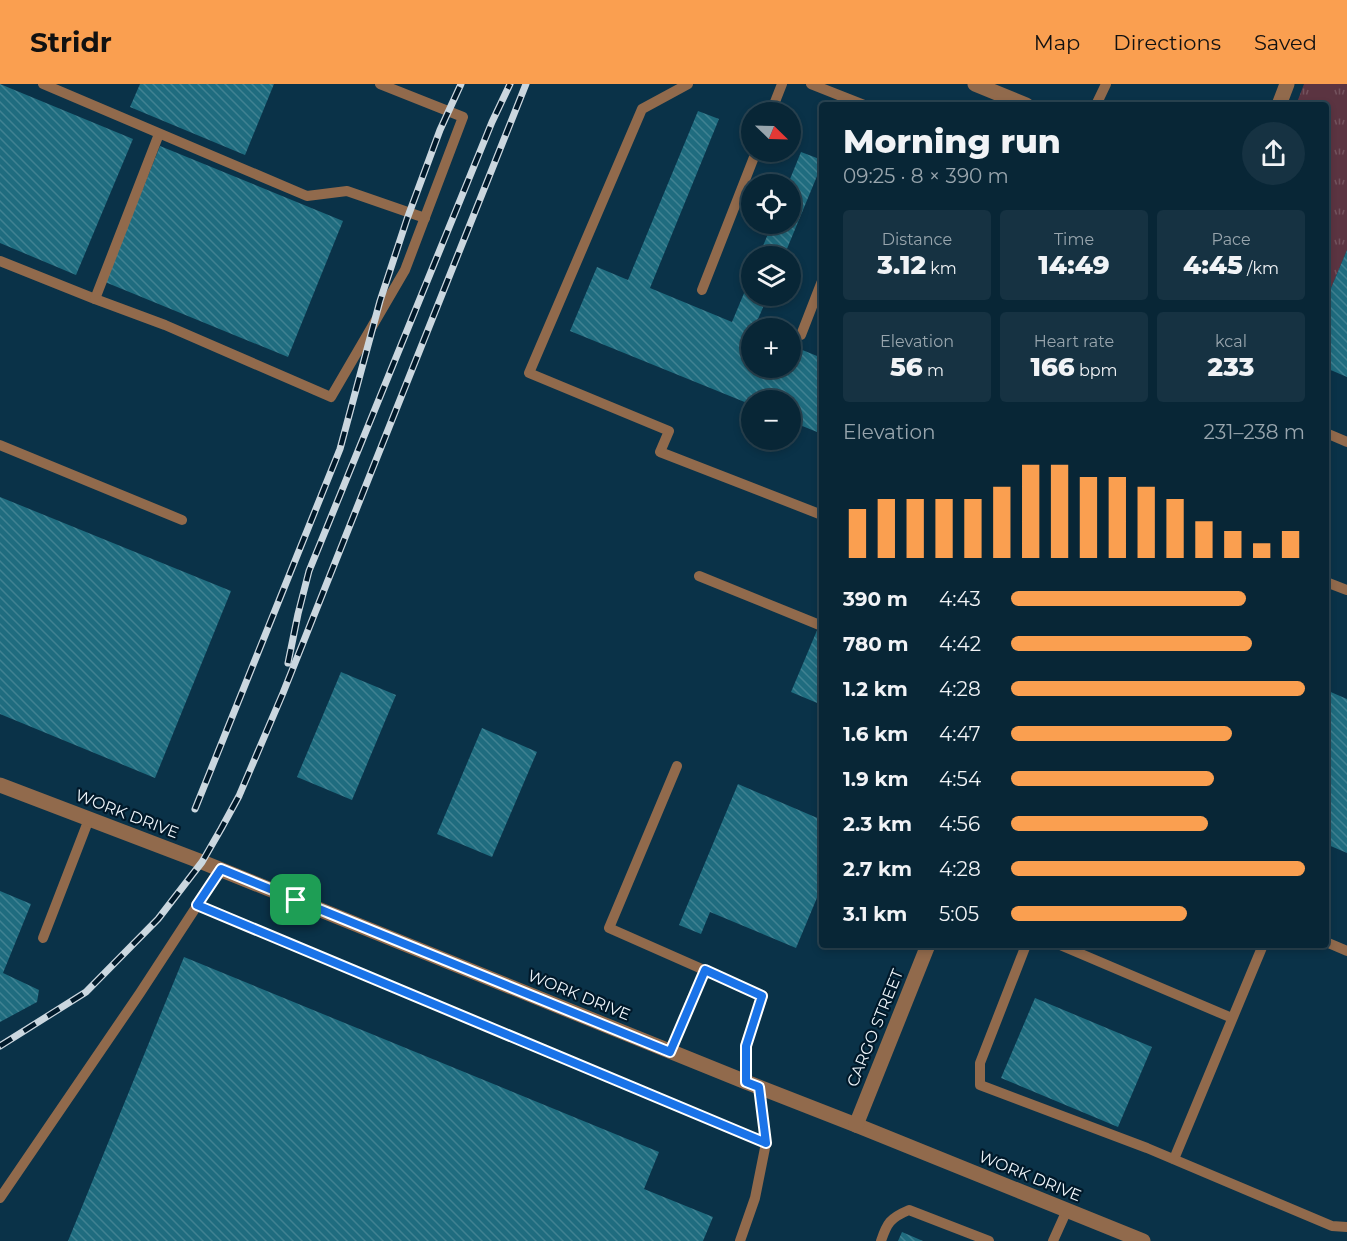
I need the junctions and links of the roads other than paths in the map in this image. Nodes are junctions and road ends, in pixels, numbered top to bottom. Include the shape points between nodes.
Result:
1 (43, 84) edge
2 (380, 84) edge
3 (688, 84) edge
4 (782, 84) edge
5 (811, 84) edge
6 (1106, 84) edge
7 (1287, 84) edge
8 (981, 85) edge
9 (775, 102) edge
10 (856, 102) edge
11 (1019, 102) edge
12 (1097, 102) edge
13 (1280, 102) edge
14 (159, 134) junction
15 (752, 162) edge
16 (425, 218) junction
17 (0, 261) edge
18 (819, 289) edge
19 (702, 290) dead end
20 (95, 299) junction
21 (801, 335) dead end
22 (1329, 434) edge
23 (1347, 442) edge
24 (0, 445) edge
25 (819, 514) edge
26 (182, 520) dead end
27 (699, 576) dead end
28 (1329, 583) edge
29 (1347, 590) edge
30 (819, 625) edge
31 (677, 766) dead end
32 (0, 785) edge
33 (89, 819) junction
34 (221, 869) junction
35 (197, 905) junction
36 (43, 938) dead end
37 (1329, 943) edge
38 (927, 948) edge
39 (1025, 948) edge
40 (1067, 948) edge
41 (1262, 948) edge
42 (1347, 951) edge
43 (705, 970) junction
44 (1232, 1018) junction
45 (670, 1052) junction
46 (752, 1085) junction
47 (856, 1125) junction
48 (766, 1143) junction
49 (1174, 1159) junction
50 (0, 1198) edge
51 (1067, 1210) junction
52 (1347, 1227) edge
53 (740, 1241) edge
54 (880, 1241) edge
55 (989, 1241) edge
56 (1053, 1241) edge
57 (1143, 1241) edge

1 - 14 lane
2 - 16 lane via 463,117
3 - 25 lane via 642,109 529,373 669,431 660,452
4 - 9 lane
5 - 10 lane
6 - 12 lane
7 - 13 street
8 - 11 street
14 - 16 lane via 307,196 347,191
14 - 20 lane
15 - 19 lane
16 - 20 lane via 405,270 331,397
17 - 20 lane
18 - 21 lane
22 - 23 lane
24 - 26 lane
27 - 30 lane
28 - 29 lane
31 - 43 lane via 609,928
32 - 33 street, WORK DRIVE
33 - 34 street, WORK DRIVE
33 - 36 lane
34 - 35 lane
34 - 45 street, WORK DRIVE
35 - 48 lane
35 - 50 lane
37 - 42 lane
38 - 47 street, CARGO STREET
39 - 49 lane via 980,1063 980,1085
40 - 44 lane
41 - 44 lane
43 - 45 lane
43 - 46 lane via 762,996 746,1046
44 - 49 lane
45 - 46 street, WORK DRIVE
46 - 47 street, WORK DRIVE
46 - 48 lane
47 - 51 street, WORK DRIVE
48 - 53 lane via 755,1198
49 - 52 lane via 1332,1226
51 - 56 lane
51 - 57 street, WORK DRIVE
54 - 55 lane via 887,1224 909,1210

